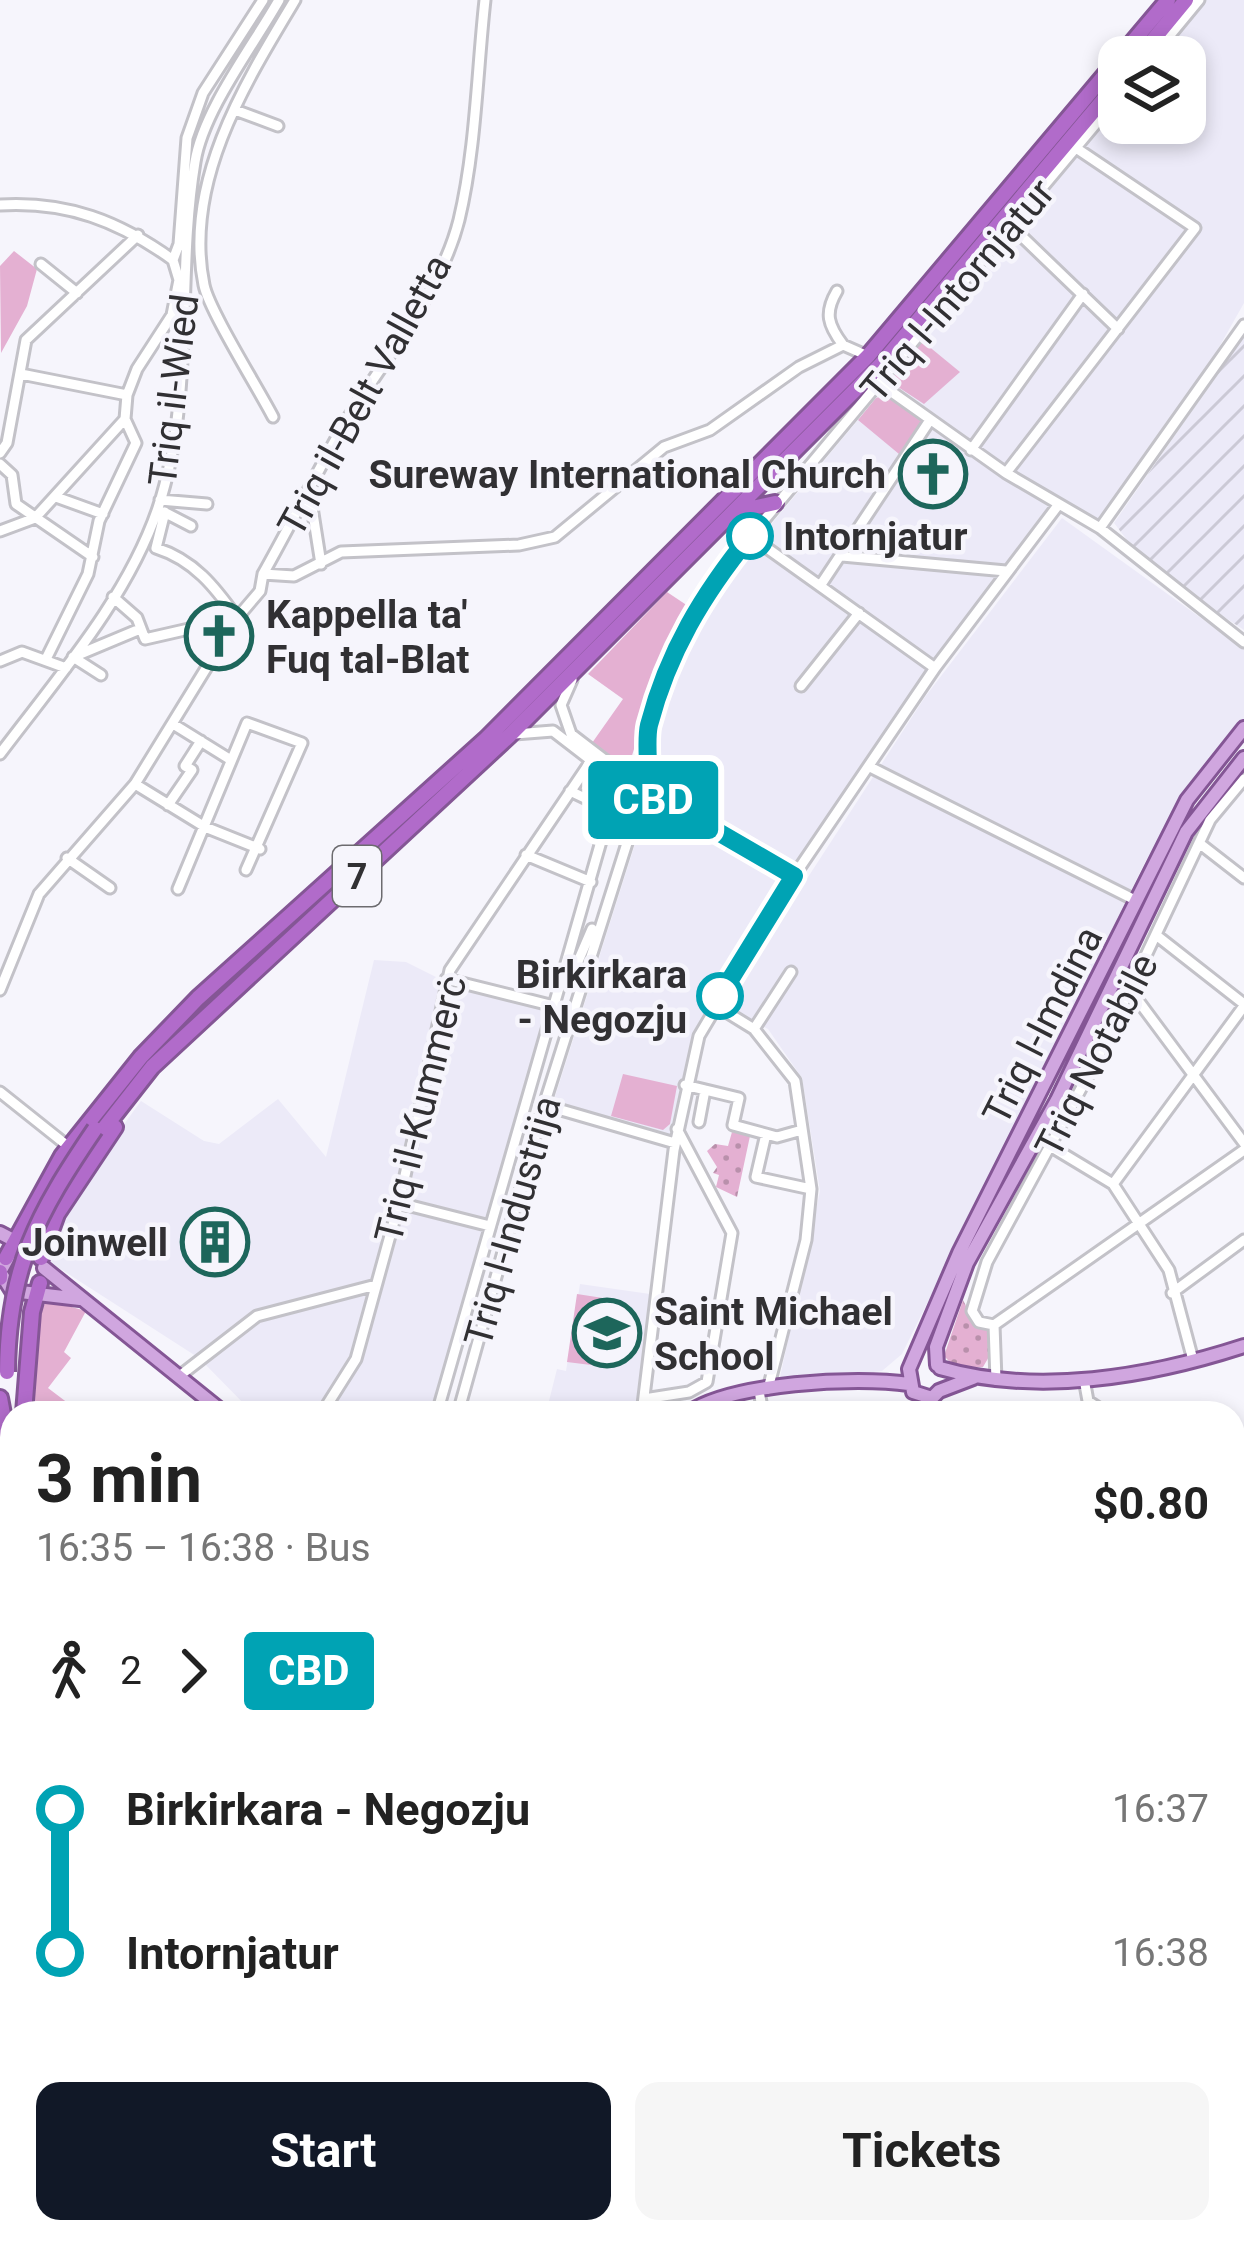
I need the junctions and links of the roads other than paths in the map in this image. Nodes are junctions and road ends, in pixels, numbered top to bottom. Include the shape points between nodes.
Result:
1 (263, 0) edge
2 (279, 0) edge
3 (295, 0) edge
4 (485, 0) edge
5 (1168, 0) edge
6 (1186, 0) edge
7 (1199, 0) edge
8 (1156, 36) edge
9 (1169, 36) edge
10 (1098, 106) edge
11 (235, 110) junction
12 (1098, 121) edge
13 (278, 126) dead end
14 (203, 140) junction
15 (219, 146) junction
16 (1076, 148) junction
17 (0, 205) edge
18 (1011, 226) junction
19 (138, 235) junction
20 (173, 260) junction
21 (41, 264) dead end
22 (188, 267) junction
23 (203, 268) junction
24 (837, 290) dead end
25 (76, 293) junction
26 (1083, 294) junction
27 (172, 315) junction
28 (1244, 325) edge
29 (1118, 329) junction
30 (842, 345) junction
31 (182, 346) junction
32 (868, 356) junction
33 (21, 374) junction
34 (879, 383) junction
35 (127, 394) junction
36 (273, 417) dead end
37 (125, 419) junction
38 (930, 420) junction
39 (971, 449) junction
40 (0, 453) edge
41 (0, 464) edge
42 (1006, 473) junction
43 (56, 496) junction
44 (775, 503) junction
45 (1059, 504) junction
46 (207, 505) dead end
47 (301, 506) junction
48 (161, 507) junction
49 (734, 512) junction
50 (103, 514) junction
51 (35, 518) junction
52 (191, 526) dead end
53 (1100, 528) junction
54 (0, 531) edge
55 (750, 536) junction
56 (842, 556) junction
57 (93, 557) junction
58 (321, 564) junction
59 (1006, 571) junction
60 (263, 574) junction
61 (820, 586) junction
62 (113, 597) junction
63 (859, 614) junction
64 (68, 617) junction
65 (238, 618) junction
66 (140, 628) junction
67 (91, 630) junction
68 (190, 631) junction
69 (1244, 642) edge
70 (224, 645) junction
71 (47, 657) junction
72 (0, 661) edge
73 (69, 662) junction
74 (935, 668) junction
75 (578, 670) junction
76 (101, 675) dead end
77 (801, 686) dead end
78 (173, 724) junction
79 (1244, 728) edge
80 (509, 736) junction
81 (201, 741) junction
82 (0, 754) edge
83 (1244, 758) edge
84 (231, 760) junction
85 (591, 760) junction
86 (870, 767) junction
87 (1244, 779) edge
88 (135, 784) junction
89 (638, 788) junction
90 (570, 791) junction
91 (168, 805) junction
92 (205, 827) junction
93 (1199, 842) junction
94 (260, 849) junction
95 (526, 855) junction
96 (68, 858) junction
97 (246, 870) dead end
98 (794, 876) junction
99 (1244, 878) edge
100 (591, 882) junction
101 (110, 888) dead end
102 (178, 889) dead end
103 (609, 892) junction
104 (1137, 901) junction
105 (1156, 935) junction
106 (791, 973) dead end
107 (446, 979) junction
108 (0, 990) edge
109 (1131, 991) junction
110 (198, 998) junction
111 (715, 1005) junction
112 (1244, 1005) edge
113 (558, 1007) junction
114 (205, 1016) junction
115 (754, 1029) junction
116 (1195, 1074) junction
117 (685, 1085) junction
118 (705, 1090) junction
119 (0, 1092) edge
120 (544, 1105) junction
121 (699, 1123) dead end
122 (677, 1129) junction
123 (802, 1130) junction
124 (98, 1131) junction
125 (766, 1134) junction
126 (675, 1143) junction
127 (1050, 1146) junction
128 (1244, 1146) edge
129 (70, 1147) junction
130 (1113, 1184) junction
131 (811, 1189) junction
132 (399, 1203) junction
133 (1137, 1222) junction
134 (23, 1223) junction
135 (490, 1226) junction
136 (0, 1230) edge
137 (1244, 1240) edge
138 (15, 1241) junction
139 (2, 1266) edge
140 (38, 1277) junction
141 (376, 1285) junction
142 (1172, 1292) junction
143 (87, 1300) junction
144 (994, 1325) junction
145 (1244, 1346) edge
146 (1193, 1360) junction
147 (912, 1365) junction
148 (939, 1366) junction
149 (11, 1373) junction
150 (182, 1374) junction
151 (974, 1378) junction
152 (1084, 1379) junction
153 (996, 1380) junction
154 (874, 1381) junction
155 (911, 1388) junction
156 (764, 1390) junction
157 (935, 1394) junction
158 (644, 1399) joint
159 (11, 1401) edge
160 (17, 1401) edge
161 (21, 1401) edge
162 (211, 1401) edge
163 (330, 1401) edge
164 (440, 1401) edge
165 (461, 1401) edge
166 (712, 1401) edge
167 (764, 1401) edge
168 (913, 1401) edge
169 (927, 1401) edge
170 (1088, 1401) edge

1 - 20 street, Triq il-Wied via 197,108
2 - 14 street, Triq il-Wied
3 - 11 street, Triq il-Wied
4 - 47 street, Triq il-Belt Valletta via 458,223 414,315
5 - 32 highway, 7
6 - 8 highway
7 - 9 street
10 - 49 highway, 7 via 881,364
11 - 13 street
11 - 15 street, Triq il-Wied
12 - 16 street, Triq l-Intornjatur
14 - 15 street
14 - 22 street, Triq il-Wied
15 - 23 street, Triq il-Wied via 200,227
16 - 18 street, Triq l-Intornjatur
16 - 29 street via 1195,228
17 - 19 street via 74,208
18 - 26 street
18 - 34 street, Triq l-Intornjatur
19 - 20 street
19 - 25 street
20 - 27 street, Triq il-Wied
21 - 25 street
22 - 23 street, Triq il-Wied
22 - 31 street, Triq il-Wied
23 - 36 street via 204,288
24 - 30 street via 828,326
25 - 33 street via 26,340
26 - 29 street
26 - 39 street
27 - 31 street
27 - 35 street
28 - 53 street
29 - 42 street
30 - 32 street
30 - 58 street via 710,430 664,447 555,537 341,552
31 - 48 street, Triq il-Wied
32 - 110 highway, 7 via 486,739
33 - 35 street
33 - 40 street
34 - 38 street
34 - 44 street, Triq l-Intornjatur
35 - 37 street
37 - 43 street
37 - 50 street via 136,443
38 - 39 street
38 - 56 street
39 - 42 street
41 - 51 street via 12,475 16,504
42 - 45 street
43 - 50 street
43 - 51 street
44 - 49 highway
44 - 55 street, Triq l-Intornjatur
45 - 53 street
45 - 59 street
46 - 48 street
47 - 58 street via 312,507
47 - 60 street, Triq il-Belt Valletta
48 - 52 street
48 - 62 street, Triq il-Wied
48 - 65 street via 156,548 180,555
49 - 75 highway, 7
50 - 57 street
51 - 54 street
51 - 57 street
53 - 69 street
55 - 61 street
55 - 89 street, Triq l-Intornjatur via 695,608 648,728
56 - 59 street
56 - 61 street
57 - 64 street
58 - 60 street via 294,576
59 - 74 street
60 - 65 street, Triq il-Belt Valletta
61 - 63 street
62 - 66 street
62 - 67 street, Triq il-Wied
63 - 74 street
63 - 77 street
64 - 67 street
64 - 71 street
65 - 68 street
65 - 70 street, Triq il-Belt Valletta
66 - 68 street via 145,639
66 - 73 street
67 - 73 street, Triq il-Wied
68 - 70 street via 195,643
70 - 78 street, Triq il-Belt Valletta
71 - 72 street via 22,652
71 - 73 street
73 - 76 street
73 - 82 street, Triq il-Wied
74 - 86 street
75 - 80 highway, 7
75 - 89 street via 561,705 571,734
78 - 81 street
78 - 88 street, Triq il-Belt Valletta
79 - 104 main road, Triq l-Imdina via 1187,800
80 - 85 street via 553,731
80 - 114 highway, 7
81 - 84 street
81 - 91 street
83 - 148 main road, Triq l-Imdina via 1186,832 1057,1100 977,1243 936,1347
84 - 92 street
84 - 94 street via 247,723 302,743
85 - 89 street
85 - 90 street, Triq il-Kummerċ
86 - 98 street
86 - 104 street
87 - 93 street, Triq Notabile
88 - 91 street
88 - 96 street, Triq il-Belt Valletta
89 - 98 street
89 - 103 street, Triq l-Industrija
90 - 95 street, Triq il-Kummerċ
90 - 100 street, Triq l-Industrija via 610,810
91 - 92 street
92 - 94 street
92 - 102 street
93 - 99 street
93 - 105 street, Triq Notabile
94 - 97 street
95 - 100 street
95 - 107 street, Triq il-Kummerċ
96 - 101 street
96 - 108 street, Triq il-Belt Valletta via 39,894
98 - 111 street
100 - 113 street, Triq l-Industrija
103 - 113 street, Triq l-Industrija
103 - 120 street, Triq l-Industrija
104 - 147 main road, Triq l-Imdina via 959,1253
105 - 109 street, Triq Notabile
105 - 112 street
106 - 115 street
107 - 113 street
107 - 132 street, Triq il-Kummerċ
109 - 116 street
109 - 127 street, Triq Notabile
110 - 124 highway, 7
110 - 129 highway
111 - 115 street
111 - 117 street
112 - 116 street
113 - 135 street, Triq l-Industrija
114 - 124 highway, 7
114 - 140 highway via 83,1169 57,1214
115 - 123 street via 795,1081
116 - 128 street
116 - 130 street
117 - 118 street
117 - 122 street
118 - 121 street
118 - 125 street via 739,1098 733,1126
119 - 129 street
120 - 126 street
120 - 165 street, Triq l-Industrija
122 - 126 street
122 - 158 street via 732,1233 707,1382
123 - 125 street
123 - 131 street
124 - 149 highway, 7, bridge via 35,1240
125 - 131 street via 756,1177
126 - 158 street
127 - 130 street
127 - 144 street, Triq Notabile via 971,1303 979,1322
128 - 133 street
129 - 134 highway
130 - 133 street
131 - 156 street via 806,1240
132 - 135 street
132 - 141 street, Triq il-Kummerċ
133 - 142 street via 1169,1270
133 - 144 street
134 - 136 highway
134 - 138 highway
135 - 164 street, Triq l-Industrija
136 - 138 main road
137 - 142 street
138 - 139 highway
138 - 140 main road
139 - 140 main road via 6,1286
139 - 140 main road via 13,1250
140 - 143 main road
140 - 143 main road
140 - 161 highway
141 - 150 street via 257,1316
141 - 163 street, Triq il-Kummerċ via 356,1359
142 - 146 street
143 - 150 main road
144 - 153 street
145 - 146 main road
146 - 152 main road
147 - 148 main road
147 - 154 main road
147 - 155 main road
148 - 151 main road
148 - 157 main road, Triq l-Imdina
149 - 159 highway, 7
149 - 160 highway, 7
150 - 162 main road
151 - 153 main road
151 - 157 main road
152 - 153 main road
152 - 170 street
154 - 155 main road
154 - 156 main road
155 - 157 main road
155 - 168 main road
156 - 166 main road
156 - 167 street
157 - 169 main road

